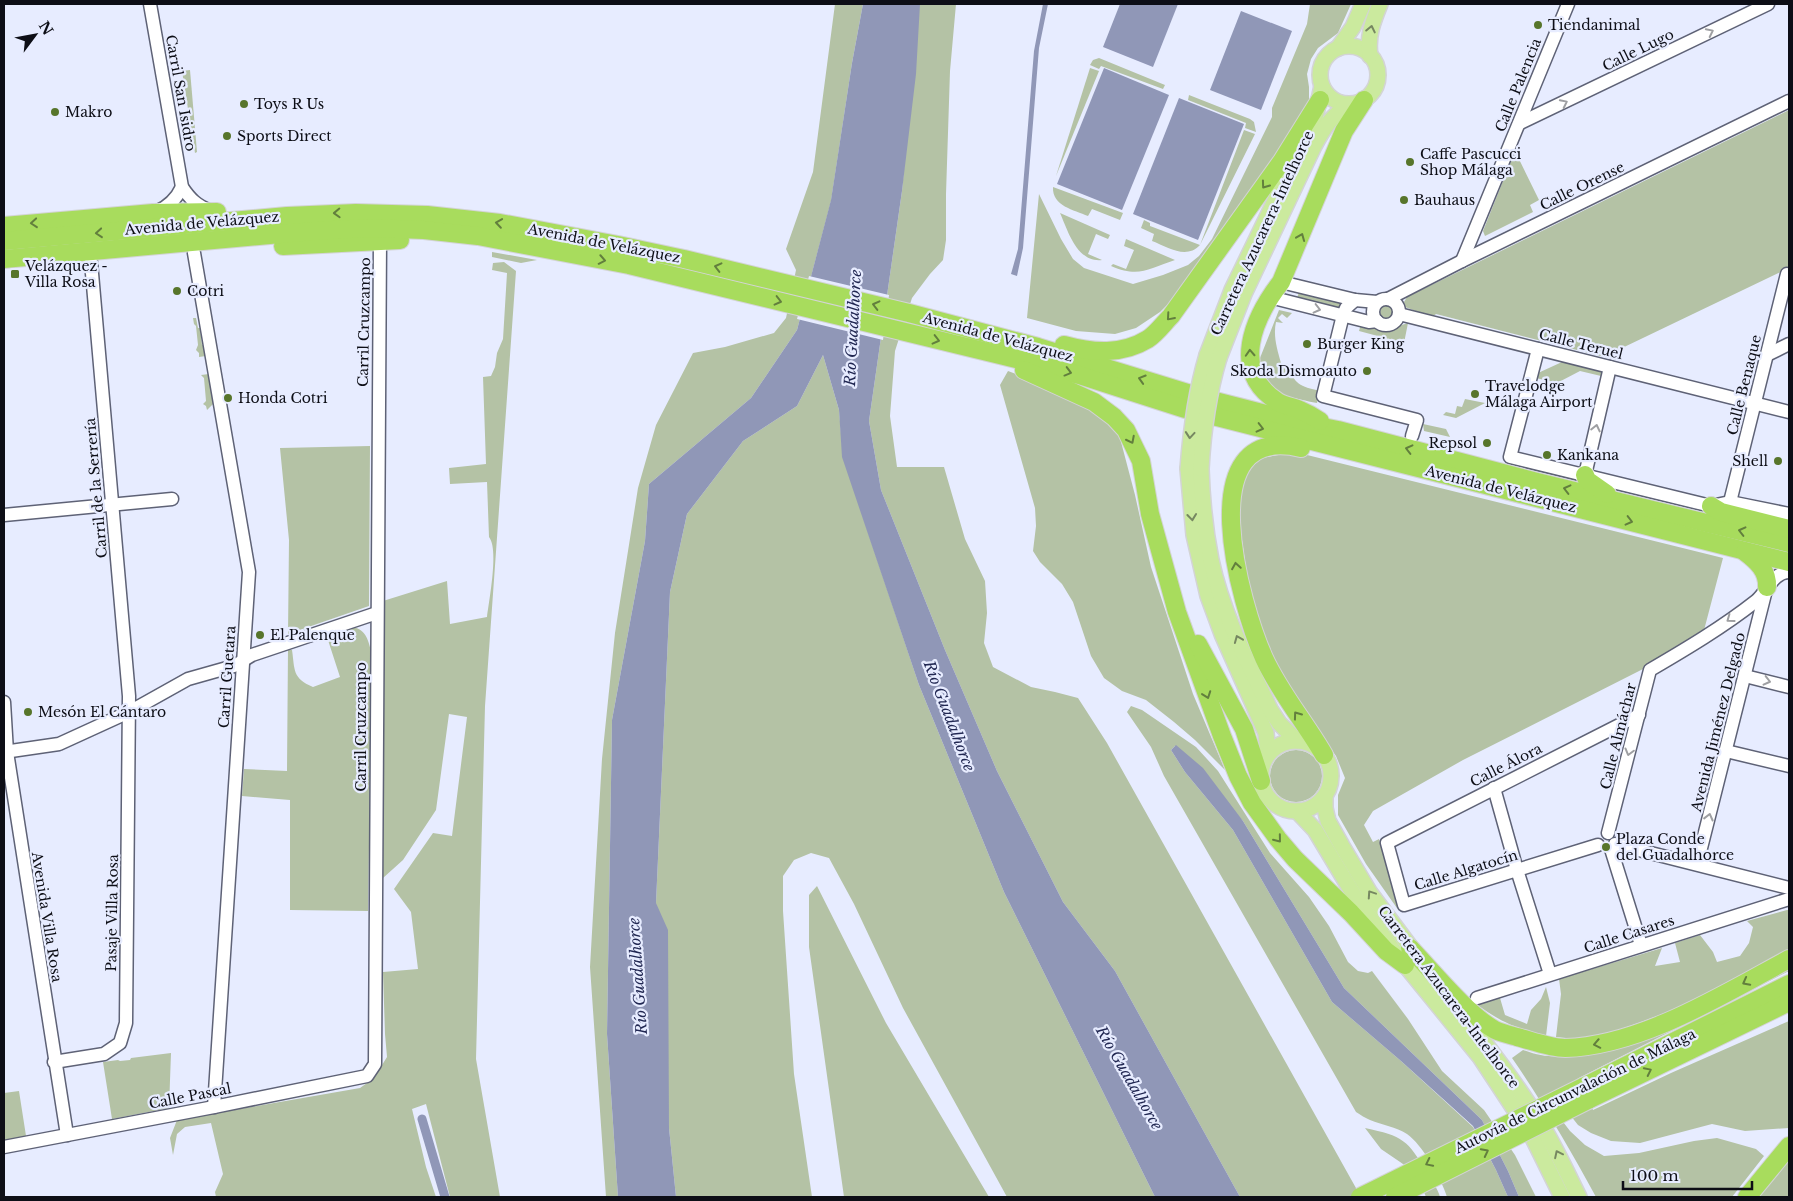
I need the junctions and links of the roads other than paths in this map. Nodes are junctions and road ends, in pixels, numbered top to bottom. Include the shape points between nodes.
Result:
1 (150, 4) edge
2 (1363, 4) edge
3 (1380, 4) edge
4 (1568, 4) edge
5 (1768, 4) edge
6 (1338, 48) junction
7 (1370, 56) junction
8 (1321, 93) junction
9 (1789, 101) edge
10 (1357, 102) junction
11 (1520, 123) junction
12 (182, 188) junction
13 (213, 212) junction
14 (152, 213) junction
15 (287, 216) junction
16 (4, 226) edge
17 (380, 240) junction
18 (4, 241) edge
19 (554, 251) junction
20 (194, 253) junction
21 (4, 259) edge
22 (1462, 261) junction
23 (91, 262) junction
24 (4, 270) edge
25 (1787, 274) dead end
26 (1282, 282) junction
27 (1270, 297) junction
28 (1355, 300) junction
29 (1382, 300) junction
30 (1399, 314) junction
31 (1343, 315) junction
32 (1377, 321) junction
33 (1789, 344) edge
34 (1006, 347) junction
35 (1538, 349) junction
36 (1767, 355) junction
37 (1213, 357) junction
38 (1610, 367) junction
39 (1755, 403) junction
40 (1201, 404) junction
41 (1789, 412) edge
42 (1338, 430) junction
43 (1412, 436) dead end
44 (1394, 463) junction
45 (1194, 469) junction
46 (1585, 475) junction
47 (172, 499) dead end
48 (1621, 502) junction
49 (1730, 502) junction
50 (113, 504) junction
51 (1711, 506) junction
52 (1789, 514) edge
53 (4, 515) edge
54 (1789, 529) edge
55 (1789, 542) edge
56 (1742, 550) junction
57 (1789, 562) edge
58 (1164, 566) junction
59 (1789, 572) edge
60 (1767, 587) junction
61 (377, 613) junction
62 (243, 660) junction
63 (1745, 676) junction
64 (1789, 686) edge
65 (4, 702) edge
66 (129, 712) junction
67 (1639, 715) junction
68 (1297, 740) junction
69 (1726, 751) junction
70 (5, 752) edge
71 (1268, 754) junction
72 (1324, 755) junction
73 (1789, 766) edge
74 (1261, 781) junction
75 (1494, 788) junction
76 (1325, 796) junction
77 (1297, 811) junction
78 (1387, 843) joint
79 (1608, 843) junction
80 (1698, 864) junction
81 (1517, 870) junction
82 (1789, 888) edge
83 (1789, 899) edge
84 (1641, 945) junction
85 (1408, 956) junction
86 (1789, 958) edge
87 (1550, 974) junction
88 (1789, 984) edge
89 (1477, 998) dead end
90 (1789, 1002) edge
91 (54, 1062) junction
92 (375, 1064) joint
93 (1586, 1094) junction
94 (214, 1107) junction
95 (67, 1135) junction
96 (1789, 1146) edge
97 (4, 1147) edge
98 (1360, 1197) edge
99 (1395, 1197) edge
100 (1562, 1197) edge
101 (1579, 1197) edge
102 (1747, 1197) edge

1 - 12 street, Carril San Isidro
2 - 6 main road via 1353,27
7 -> 3 main road via 1371,25
4 - 11 street, Calle Palencia
11 -> 5 street, Calle Lugo
6 - 7 main road via 1360,48
6 - 8 main road via 1328,54 1322,64
7 - 10 main road via 1376,64 1376,86 1370,96
8 - 10 main road via 1338,102
8 -> 34 highway via 1282,161 1171,316 1150,338 1127,349 1102,352 1070,347
8 - 37 main road, Carretera Azucarera-Intelhorce via 1315,118 1232,290
9 - 22 street, Calle Orense
26 -> 10 highway
10 - 37 main road, Carretera Azucarera-Intelhorce via 1336,113 1326,124
11 - 22 street, Calle Palencia
12 - 13 street via 200,207
12 - 14 street via 167,208
13 - 14 highway
13 - 15 highway via 262,209
14 -> 16 highway
15 -> 18 highway, Avenida de Velázquez
34 -> 15 highway, Avenida de Velázquez via 909,313 684,259 500,223 427,215 356,213
17 - 19 highway via 459,242 536,254
17 - 20 highway
17 - 61 street, Carril Cruzcampo
19 - 21 highway, Avenida de Velázquez via 478,236 369,228
19 -> 34 highway, Avenida de Velázquez via 629,265 971,348 988,359
20 - 23 highway
20 - 62 street, Carril Guetara via 249,572
22 - 29 street, Calle Orense
23 - 24 highway
23 - 50 street, Carril de la Serrería
25 - 36 street, Calle Benaque
26 - 27 highway
26 - 28 street
27 -> 31 street
42 -> 27 highway via 1302,410 1279,402 1262,388 1252,365 1249,345 1257,319
28 - 29 street
28 - 31 street
29 - 30 street via 1396,302
29 - 32 street via 1374,306 1373,314
30 - 32 street via 1388,325
30 - 35 street, Calle Teruel
31 - 32 street
31 - 43 street via 1323,396 1417,420
33 - 36 street
34 - 40 highway, Avenida de Velázquez
34 -> 58 highway via 1015,366 1094,402 1126,430 1141,461 1150,514
35 - 38 street, Calle Teruel
35 - 46 street via 1510,457
36 - 39 street, Calle Benaque
37 - 40 main road, Carretera Azucarera-Intelhorce, bridge
38 - 39 street, Calle Teruel
46 -> 38 street
39 - 41 street, Calle Teruel
39 - 49 street, Calle Benaque
40 - 42 highway, Avenida de Velázquez
40 -> 44 highway, Avenida de Velázquez
40 - 45 main road, Carretera Azucarera-Intelhorce, bridge via 1203,433
48 -> 42 highway, Avenida de Velázquez
44 -> 56 highway, Avenida de Velázquez
72 -> 44 highway via 1273,678 1253,633 1236,566 1232,489 1243,463 1252,454 1276,445 1372,464
68 -> 45 main road, Carretera Azucarera-Intelhorce via 1278,723 1270,709 1226,610 1206,536
45 -> 71 main road, Carretera Azucarera-Intelhorce via 1194,535 1208,596 1266,733
46 - 48 highway via 1587,480
46 - 51 street
47 - 50 street
55 -> 48 highway, Avenida de Velázquez
49 - 51 street
49 - 52 street
50 - 53 street
50 - 66 street, Carril de la Serrería
51 - 54 highway via 1721,512
56 - 57 highway, Avenida de Velázquez
56 - 60 highway via 1763,569
58 - 74 highway via 1192,632 1244,730
58 -> 85 highway via 1190,653 1252,803 1295,859 1386,951
59 - 60 street, Calle Almáchar via 1783,572
60 - 63 street, Avenida Jiménez Delgado
60 -> 67 street, Calle Almáchar via 1757,600 1707,636 1650,670
61 - 62 street
61 - 92 street, Carril Cruzcampo
62 - 66 street via 234,666 188,679
62 - 94 street, Carril Guetara
63 -> 64 street
63 - 69 street, Avenida Jiménez Delgado
65 - 70 street, Avenida Villa Rosa
66 - 70 street via 59,744
66 - 91 street, Pasaje Villa Rosa via 126,1023 120,1043 104,1054
67 - 75 street, Calle Álora
67 -> 79 street, Calle Almáchar
68 - 71 main road via 1282,743
68 - 72 main road via 1318,748
69 - 73 street
80 -> 69 street, Avenida Jiménez Delgado
70 - 91 street, Avenida Villa Rosa
71 - 74 main road via 1262,763
72 - 76 main road via 1331,775
74 - 77 main road via 1274,803
75 - 78 street, Calle Álora
75 - 81 street
76 - 77 main road via 1317,804
85 -> 76 main road, Carretera Azucarera-Intelhorce via 1328,821
77 - 85 main road, Carretera Azucarera-Intelhorce via 1315,830 1357,900
78 - 81 street, Calle Algatocín via 1404,904
79 - 80 street
79 - 81 street, Calle Algatocín
79 - 84 street
80 - 82 street
81 - 87 street
83 - 84 street, Calle Casares
84 - 87 street, Calle Casares
86 -> 85 highway via 1701,1006 1654,1027 1597,1045 1563,1048 1496,1030 1473,1014
85 - 100 main road, Carretera Azucarera-Intelhorce via 1514,1106
101 -> 85 main road, Carretera Azucarera-Intelhorce via 1538,1118 1507,1074
87 - 89 street, Calle Casares
88 - 93 highway, Autovía de Circunvalación de Málaga
93 -> 90 highway, Autovía de Circunvalación de Málaga
91 - 95 street, Avenida Villa Rosa
92 - 94 street, Calle Pascal via 367,1076
93 -> 98 highway, Autovía de Circunvalación de Málaga, bridge
99 -> 93 highway, Autovía de Circunvalación de Málaga, bridge
94 - 95 street, Calle Pascal
95 - 97 street, Calle Pascal
96 - 102 highway

